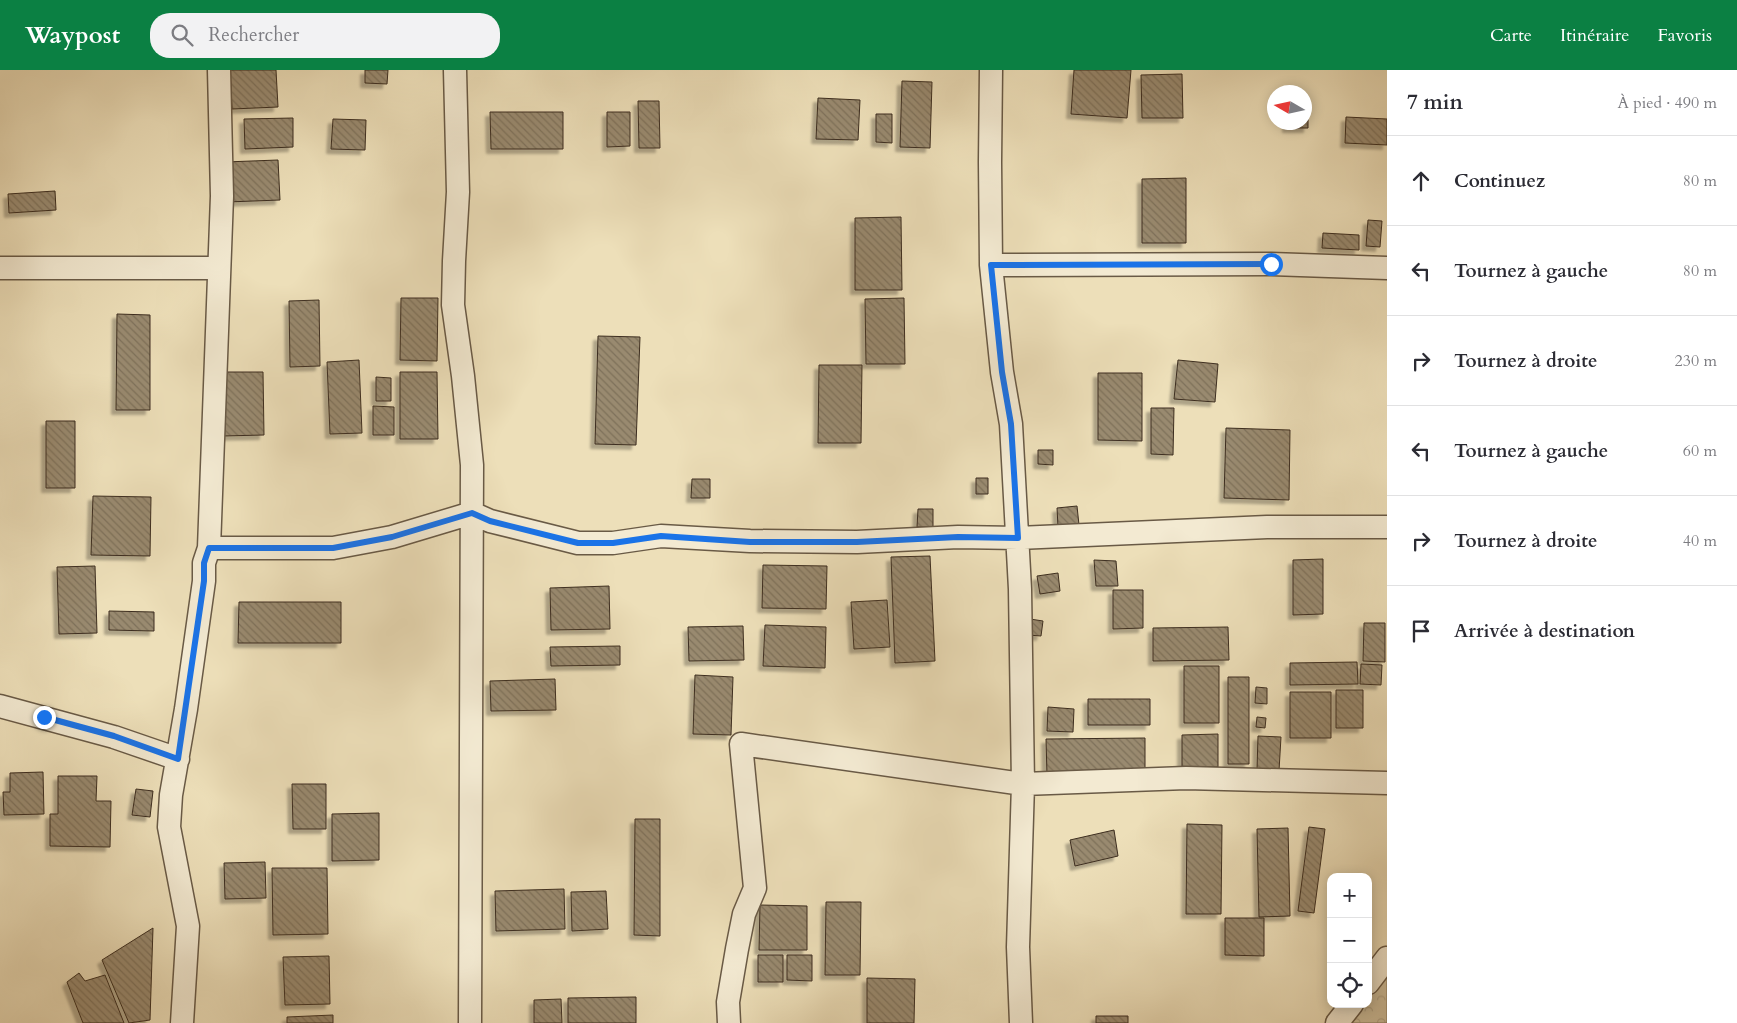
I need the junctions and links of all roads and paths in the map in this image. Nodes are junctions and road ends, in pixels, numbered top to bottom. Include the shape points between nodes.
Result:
1 (219, 70) edge
2 (455, 70) edge
3 (992, 70) edge
4 (991, 265) junction
5 (0, 268) edge
6 (219, 268) junction
7 (1387, 268) edge
8 (472, 513) junction
9 (1387, 527) edge
10 (1018, 538) junction
11 (209, 548) junction
12 (0, 706) edge
13 (178, 759) junction
14 (1387, 783) edge
15 (1024, 784) junction
16 (1387, 958) edge
17 (1372, 978) edge
18 (1349, 1008) edge
19 (182, 1023) edge
20 (470, 1023) edge
21 (729, 1023) edge
22 (1021, 1023) edge
23 (1337, 1023) edge

1 - 6 street via 222,196
2 - 8 street via 458,192 453,305 472,465
3 - 4 street
4 - 7 street via 1271,264
4 - 10 street via 1011,424
5 - 6 street
6 - 11 street
8 - 10 street via 490,521 578,543 613,543 661,536 750,542
8 - 11 street via 392,537 333,548
8 - 20 street
9 - 10 street via 1267,526
10 - 15 street
11 - 13 street via 204,563
12 - 13 street via 114,736
13 - 19 street via 171,795 170,827 188,926
14 - 15 street via 1186,778
15 - 21 street via 741,744 755,888 744,914 737,949 728,1002
15 - 22 street via 1018,947
16 - 17 street
18 - 23 street

